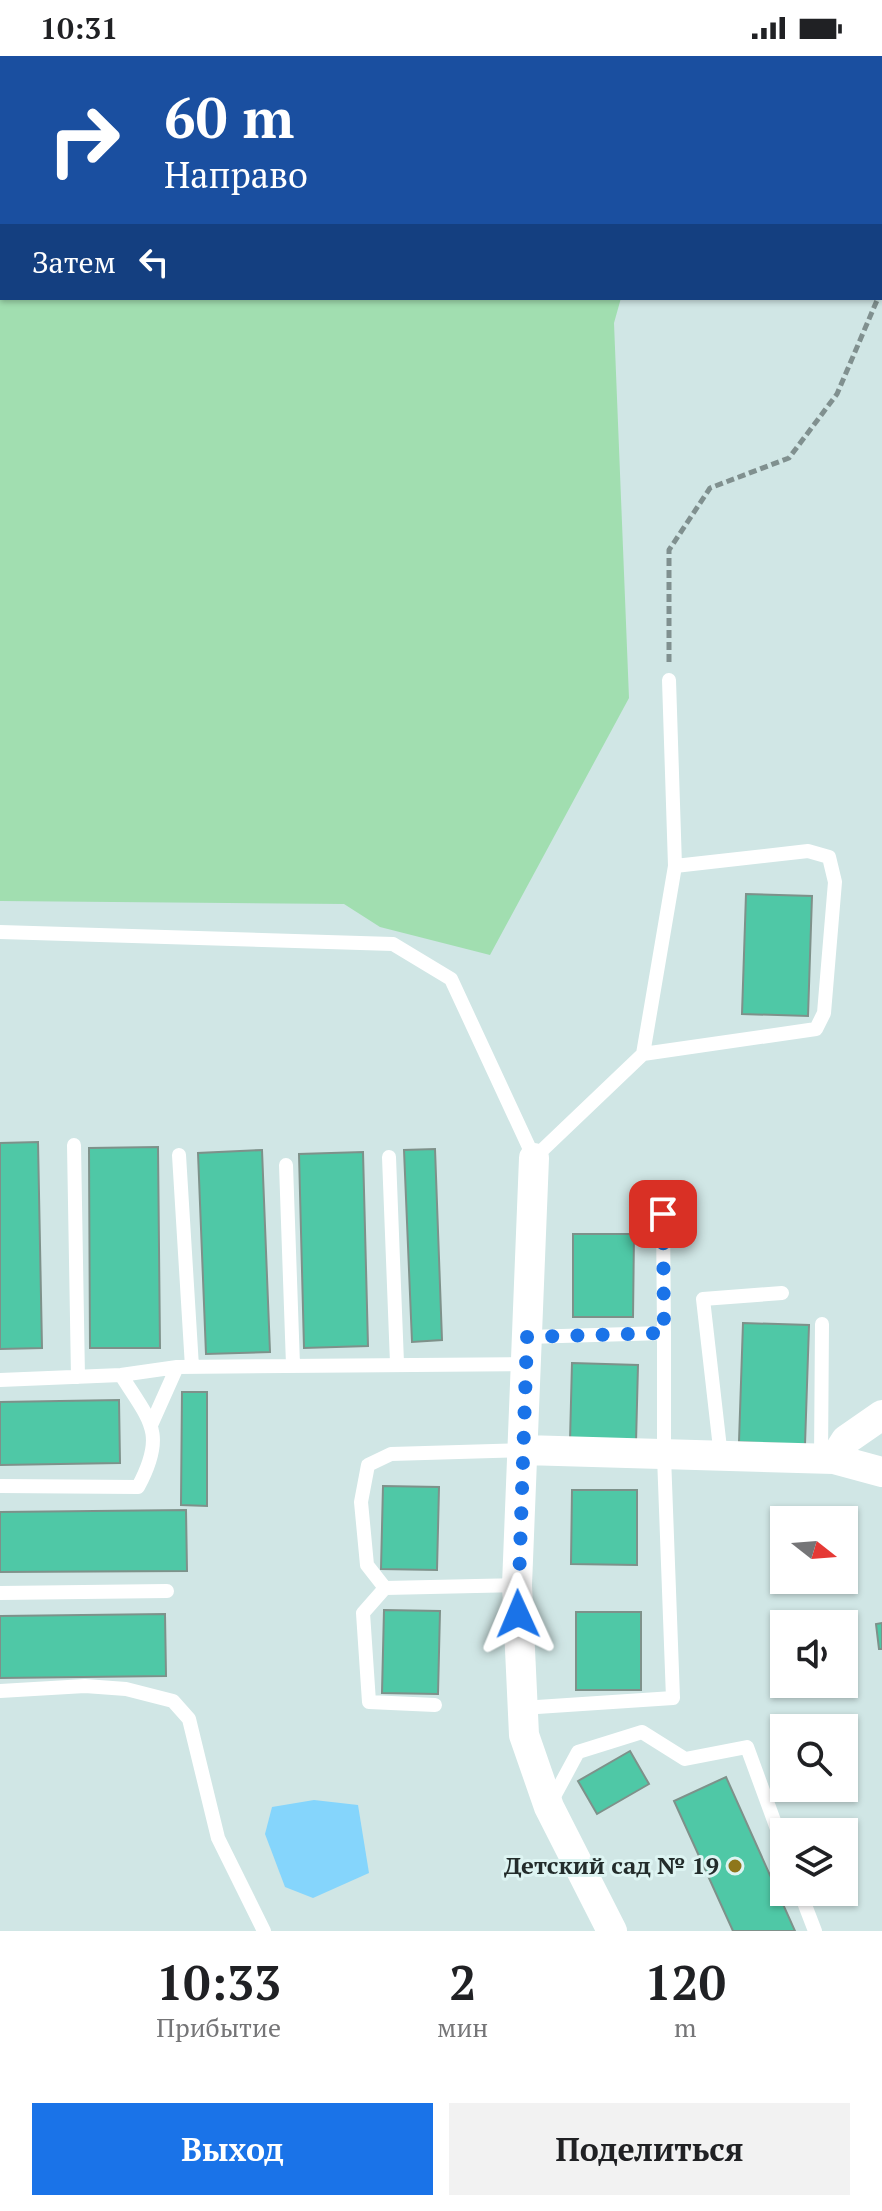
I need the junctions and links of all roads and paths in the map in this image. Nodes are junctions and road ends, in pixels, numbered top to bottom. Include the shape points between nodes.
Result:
1 (877, 300) edge
2 (669, 680) joint
3 (675, 866) junction
4 (0, 932) edge
5 (643, 1054) junction
6 (74, 1145) dead end
7 (179, 1155) dead end
8 (389, 1157) dead end
9 (534, 1158) junction
10 (286, 1165) dead end
11 (663, 1214) dead end
12 (782, 1293) dead end
13 (822, 1324) dead end
14 (664, 1333) junction
15 (526, 1350) junction
16 (397, 1363) junction
17 (293, 1365) junction
18 (185, 1367) junction
19 (121, 1375) junction
20 (78, 1377) junction
21 (0, 1380) edge
22 (882, 1415) edge
23 (152, 1423) junction
24 (524, 1450) junction
25 (664, 1456) junction
26 (721, 1457) junction
27 (827, 1459) junction
28 (882, 1472) edge
29 (0, 1486) edge
30 (517, 1585) junction
31 (385, 1588) junction
32 (167, 1591) dead end
33 (0, 1593) edge
34 (0, 1691) edge
35 (435, 1705) dead end
36 (522, 1708) junction
37 (549, 1807) junction
38 (773, 1818) edge
39 (805, 1906) edge
40 (264, 1931) edge
41 (612, 1931) edge
42 (815, 1931) edge

1 - 2 path via 837,394 789,458 710,488 669,550
2 - 3 lane
3 - 5 lane
3 - 5 lane via 808,851 829,857 835,882 824,1013 816,1029
4 - 9 lane via 393,944 451,979
5 - 9 lane
6 - 20 lane
7 - 18 lane
8 - 16 lane
9 - 15 street
10 - 17 lane
11 - 14 lane
12 - 26 lane via 703,1299
13 - 27 lane
14 - 15 lane
14 - 25 lane
15 - 16 lane
15 - 24 street
16 - 17 lane
17 - 18 lane
18 - 19 lane
18 - 23 lane
19 - 20 lane
19 - 23 lane
20 - 21 lane
22 - 27 street
23 - 29 lane via 153,1458 138,1487
24 - 25 street
24 - 30 street
24 - 31 lane via 391,1454 368,1465 361,1502 367,1565
25 - 26 street
25 - 36 lane via 673,1698
26 - 27 street
27 - 28 street
30 - 31 lane
30 - 36 street
31 - 35 lane via 363,1613 369,1702
32 - 33 lane
34 - 40 lane via 85,1686 173,1701 189,1719 218,1838
36 - 37 street via 524,1735
37 - 38 lane via 578,1752 642,1732 685,1759 747,1747
37 - 41 street
39 - 42 lane

